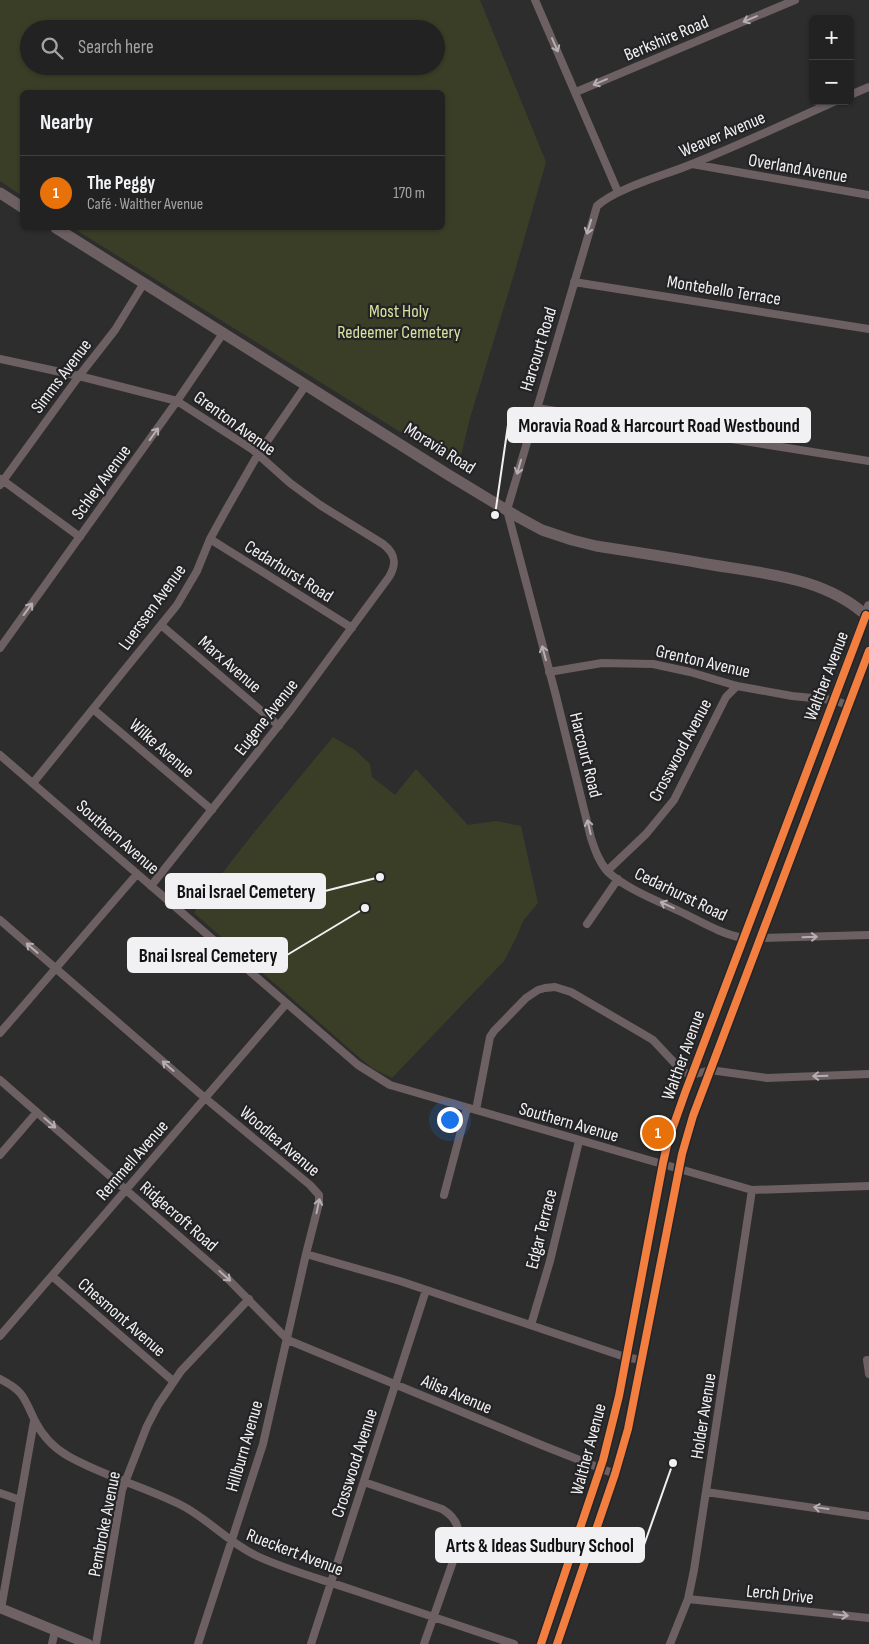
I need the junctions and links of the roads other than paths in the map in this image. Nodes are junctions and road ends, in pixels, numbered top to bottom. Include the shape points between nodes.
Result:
1 (535, 0) edge
2 (794, 0) edge
3 (869, 87) edge
4 (576, 92) junction
5 (854, 93) edge
6 (827, 105) edge
7 (692, 164) junction
8 (618, 192) junction
9 (0, 193) edge
10 (869, 195) edge
11 (20, 206) edge
12 (59, 230) edge
13 (574, 282) junction
14 (144, 284) junction
15 (869, 328) edge
16 (224, 332) junction
17 (0, 359) edge
18 (79, 376) junction
19 (306, 385) junction
20 (177, 401) junction
21 (536, 408) junction
22 (257, 456) junction
23 (869, 461) edge
24 (1, 481) edge
25 (507, 510) junction
26 (80, 537) junction
27 (210, 540) junction
28 (396, 560) joint
29 (868, 613) edge
30 (161, 625) junction
31 (352, 628) junction
32 (0, 648) edge
33 (869, 651) edge
34 (550, 672) junction
35 (737, 686) junction
36 (832, 700) junction
37 (848, 705) junction
38 (93, 709) junction
39 (279, 726) junction
40 (0, 755) edge
41 (33, 783) junction
42 (212, 810) junction
43 (608, 871) junction
44 (137, 874) junction
45 (618, 879) junction
46 (151, 886) junction
47 (0, 920) edge
48 (587, 924) dead end
49 (869, 935) edge
50 (744, 938) junction
51 (761, 938) junction
52 (55, 969) junction
53 (286, 1004) junction
54 (0, 1033) edge
55 (710, 1070) junction
56 (869, 1074) edge
57 (692, 1075) junction
58 (0, 1080) edge
59 (205, 1098) junction
60 (472, 1109) junction
61 (37, 1112) junction
62 (579, 1141) junction
63 (0, 1155) edge
64 (664, 1164) junction
65 (680, 1168) junction
66 (869, 1186) edge
67 (126, 1189) junction
68 (752, 1190) junction
69 (444, 1195) dead end
70 (306, 1254) junction
71 (52, 1276) junction
72 (426, 1290) junction
73 (249, 1299) junction
74 (531, 1325) junction
75 (0, 1336) edge
76 (288, 1340) junction
77 (625, 1358) junction
78 (641, 1360) junction
79 (867, 1360) dead end
80 (869, 1374) edge
81 (0, 1379) edge
82 (173, 1381) junction
83 (395, 1385) junction
84 (34, 1420) junction
85 (600, 1468) junction
86 (615, 1474) junction
87 (125, 1481) junction
88 (364, 1482) junction
89 (706, 1492) junction
90 (0, 1493) edge
91 (20, 1500) junction
92 (869, 1516) edge
93 (231, 1542) junction
94 (331, 1582) junction
95 (688, 1599) junction
96 (1, 1608) edge
97 (433, 1617) junction
98 (869, 1618) edge
99 (55, 1630) junction
100 (52, 1644) edge
101 (88, 1644) edge
102 (96, 1644) edge
103 (198, 1644) edge
104 (311, 1644) edge
105 (424, 1644) edge
106 (514, 1644) edge
107 (541, 1644) edge
108 (557, 1644) edge
109 (670, 1644) edge

1 -> 4 street
2 -> 4 street, Berkshire Road
3 - 5 street
4 - 8 street
6 - 7 street, Weaver Avenue
7 - 8 street, Weaver Avenue
7 - 10 street, Overland Avenue
8 -> 13 street, Harcourt Road via 603,200 595,210
9 - 11 main road
12 - 14 main road, Moravia Road
13 - 15 street, Montebello Terrace
13 - 21 street, Harcourt Road
14 - 16 main road, Moravia Road
14 - 18 street, Simms Avenue via 115,330
16 - 19 main road, Moravia Road
16 - 20 street, Schley Avenue
17 - 18 street, Grenton Avenue
18 - 20 street, Grenton Avenue
18 - 24 street, Simms Avenue
19 - 22 street, Luerssen Avenue
19 - 25 main road, Moravia Road
20 - 22 street, Grenton Avenue
26 -> 20 street, Schley Avenue
21 - 23 street
21 -> 25 street, Harcourt Road
22 - 27 street, Luerssen Avenue
22 - 28 street, Grenton Avenue via 320,505 383,544
24 - 26 street
25 - 29 main road, Moravia Road via 542,530 596,546 786,577 810,584
34 -> 25 street, Harcourt Road
32 -> 26 street, Schley Avenue
27 - 30 street, Luerssen Avenue via 187,590
27 - 31 street, Cedarhurst Road
28 - 31 street, Eugene Avenue via 389,577
29 - 36 main road, Walther Avenue
30 - 38 street, Luerssen Avenue
30 - 39 street, Marx Avenue
31 - 39 street, Eugene Avenue
33 - 37 main road, Walther Avenue
34 - 35 street, Grenton Avenue via 602,664 637,663 669,667
43 -> 34 street, Harcourt Road via 595,852
35 - 36 street, Grenton Avenue
35 - 43 street, Crosswood Avenue via 726,697 674,800 646,834
36 - 37 street, Grenton Avenue
36 - 50 main road, Walther Avenue
37 - 51 main road, Walther Avenue
38 - 41 street, Luerssen Avenue
38 - 42 street, Wilke Avenue
39 - 42 street, Eugene Avenue
40 - 41 street, Southern Avenue
41 - 44 street, Southern Avenue
42 - 46 street, Eugene Avenue
43 - 45 street, Cedarhurst Road
44 - 46 street, Southern Avenue
44 - 52 street
45 - 48 street
50 -> 45 street, Cedarhurst Road via 709,925
46 - 53 street, Southern Avenue
52 -> 47 street, Woodlea Avenue
51 -> 49 street
50 - 51 main road
50 - 57 main road, Walther Avenue
51 - 55 main road, Walther Avenue
52 - 54 street
59 -> 52 street, Woodlea Avenue
53 - 59 street, Remmell Avenue
53 - 60 street, Southern Avenue via 379,1079 396,1088
56 -> 55 street via 767,1078
55 - 57 street
55 - 65 main road, Walther Avenue via 693,1116
57 - 60 street via 683,1072 653,1040 571,992 550,987 526,998 494,1031 488,1042
57 - 64 main road, Walther Avenue via 668,1141
58 - 61 street, Ridgecroft Road
59 - 67 street, Remmell Avenue
70 -> 59 street, Woodlea Avenue via 319,1203 318,1192
60 - 62 street, Southern Avenue
60 - 69 street
61 - 63 street
61 -> 67 street, Ridgecroft Road
62 - 64 street, Southern Avenue
62 - 74 street, Edgar Terrace
64 - 65 street, Southern Avenue
64 - 77 main road, Walther Avenue
65 - 68 street, Southern Avenue
65 - 78 main road, Walther Avenue
66 - 68 street, Southern Avenue
67 - 71 street, Remmell Avenue
67 -> 73 street, Ridgecroft Road
68 - 89 street, Holder Avenue
70 - 72 street
70 - 76 street, Hillburn Avenue
71 - 75 street, Remmell Avenue
71 - 82 street, Chesmont Avenue
72 - 74 street
72 - 83 street, Crosswood Avenue
73 - 76 street, Ridgecroft Road
73 - 82 street, Pembroke Avenue
74 - 77 street
76 - 83 street, Ailsa Avenue
76 - 93 street, Hillburn Avenue via 263,1444
77 - 78 street
77 - 85 main road, Walther Avenue via 619,1396
78 - 86 main road, Walther Avenue via 628,1429
79 - 80 street
81 - 84 street, Rueckert Avenue via 24,1397
82 - 87 street, Pembroke Avenue via 147,1426
83 - 85 street, Ailsa Avenue
83 - 88 street, Crosswood Avenue
84 - 87 street, Rueckert Avenue via 60,1451
84 - 91 street
85 - 86 street, Ailsa Avenue
85 - 107 main road, Walther Avenue
86 - 108 main road, Walther Avenue
87 - 93 street, Rueckert Avenue via 189,1509
87 - 102 street, Pembroke Avenue
88 - 94 street, Crosswood Avenue
88 - 97 street via 442,1509 458,1526 457,1550
92 -> 89 street
89 - 95 street, Holder Avenue
90 - 91 street
91 - 96 street
93 - 94 street, Rueckert Avenue via 260,1558
93 - 103 street, Hillburn Avenue
94 - 97 street, Rueckert Avenue
94 - 104 street, Crosswood Avenue
95 -> 98 street, Lerch Drive
95 - 109 street, Holder Avenue
96 - 99 main road
97 - 105 street
97 - 106 street, Rueckert Avenue
99 - 100 street
99 - 101 main road

